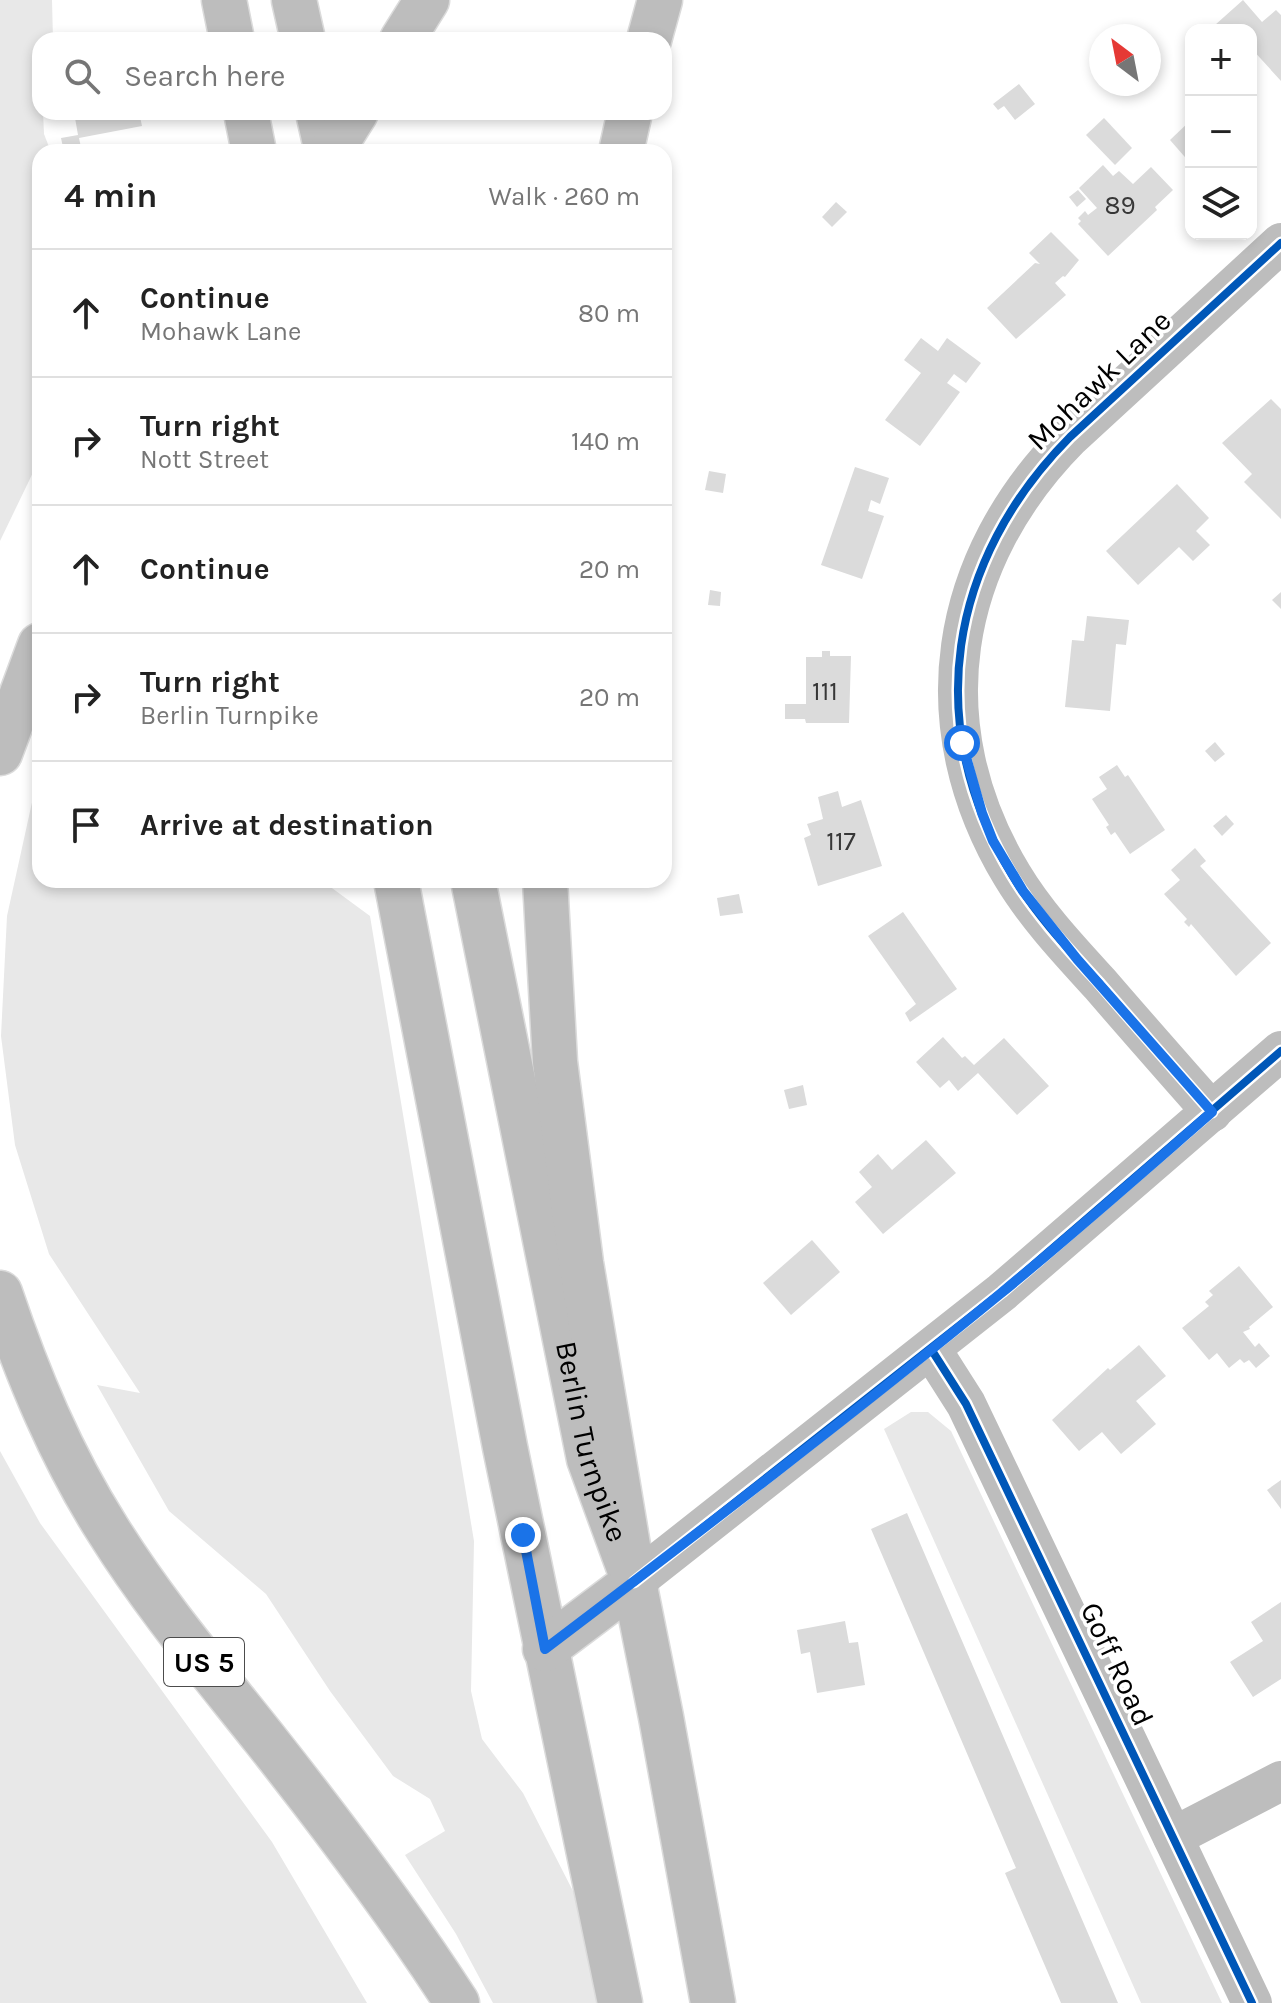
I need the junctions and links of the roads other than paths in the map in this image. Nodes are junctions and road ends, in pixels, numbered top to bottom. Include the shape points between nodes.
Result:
1 (224, 0) edge
2 (294, 0) edge
3 (427, 0) edge
4 (660, 0) edge
5 (230, 32) edge
6 (301, 32) edge
7 (407, 32) edge
8 (651, 32) edge
9 (248, 120) edge
10 (320, 120) edge
11 (351, 120) edge
12 (628, 120) edge
13 (252, 144) edge
14 (327, 144) edge
15 (334, 144) edge
16 (623, 144) edge
17 (1281, 243) edge
18 (32, 667) edge
19 (0, 753) edge
20 (398, 888) edge
21 (475, 888) edge
22 (545, 888) edge
23 (1281, 1051) edge
24 (1212, 1112) junction
25 (0, 1293) edge
26 (931, 1349) junction
27 (634, 1582) junction
28 (545, 1649) junction
29 (1281, 1781) edge
30 (1173, 1837) junction
31 (457, 2003) edge
32 (620, 2003) edge
33 (713, 2003) edge
34 (1252, 2003) edge

1 - 5 main road
2 - 6 main road
3 - 7 main road
4 - 8 main road
9 - 13 main road
10 - 14 main road
11 - 15 main road
12 - 16 main road
17 - 24 street, Mohawk Lane via 1040,468 984,560 959,662 962,743 982,813 1007,866 1042,917
18 - 19 main road
20 - 28 main road
21 - 27 main road, Berlin Turnpike via 589,1459
22 - 27 main road via 561,1124
23 - 24 street
24 - 26 street
25 - 31 main road, US 5 via 45,1413 107,1529 185,1640 390,1902
26 - 27 street
26 - 30 street, Goff Road via 966,1404
27 - 28 main road
27 - 33 main road, Berlin Turnpike
28 - 32 main road
29 - 30 street
30 - 34 street, Goff Road

